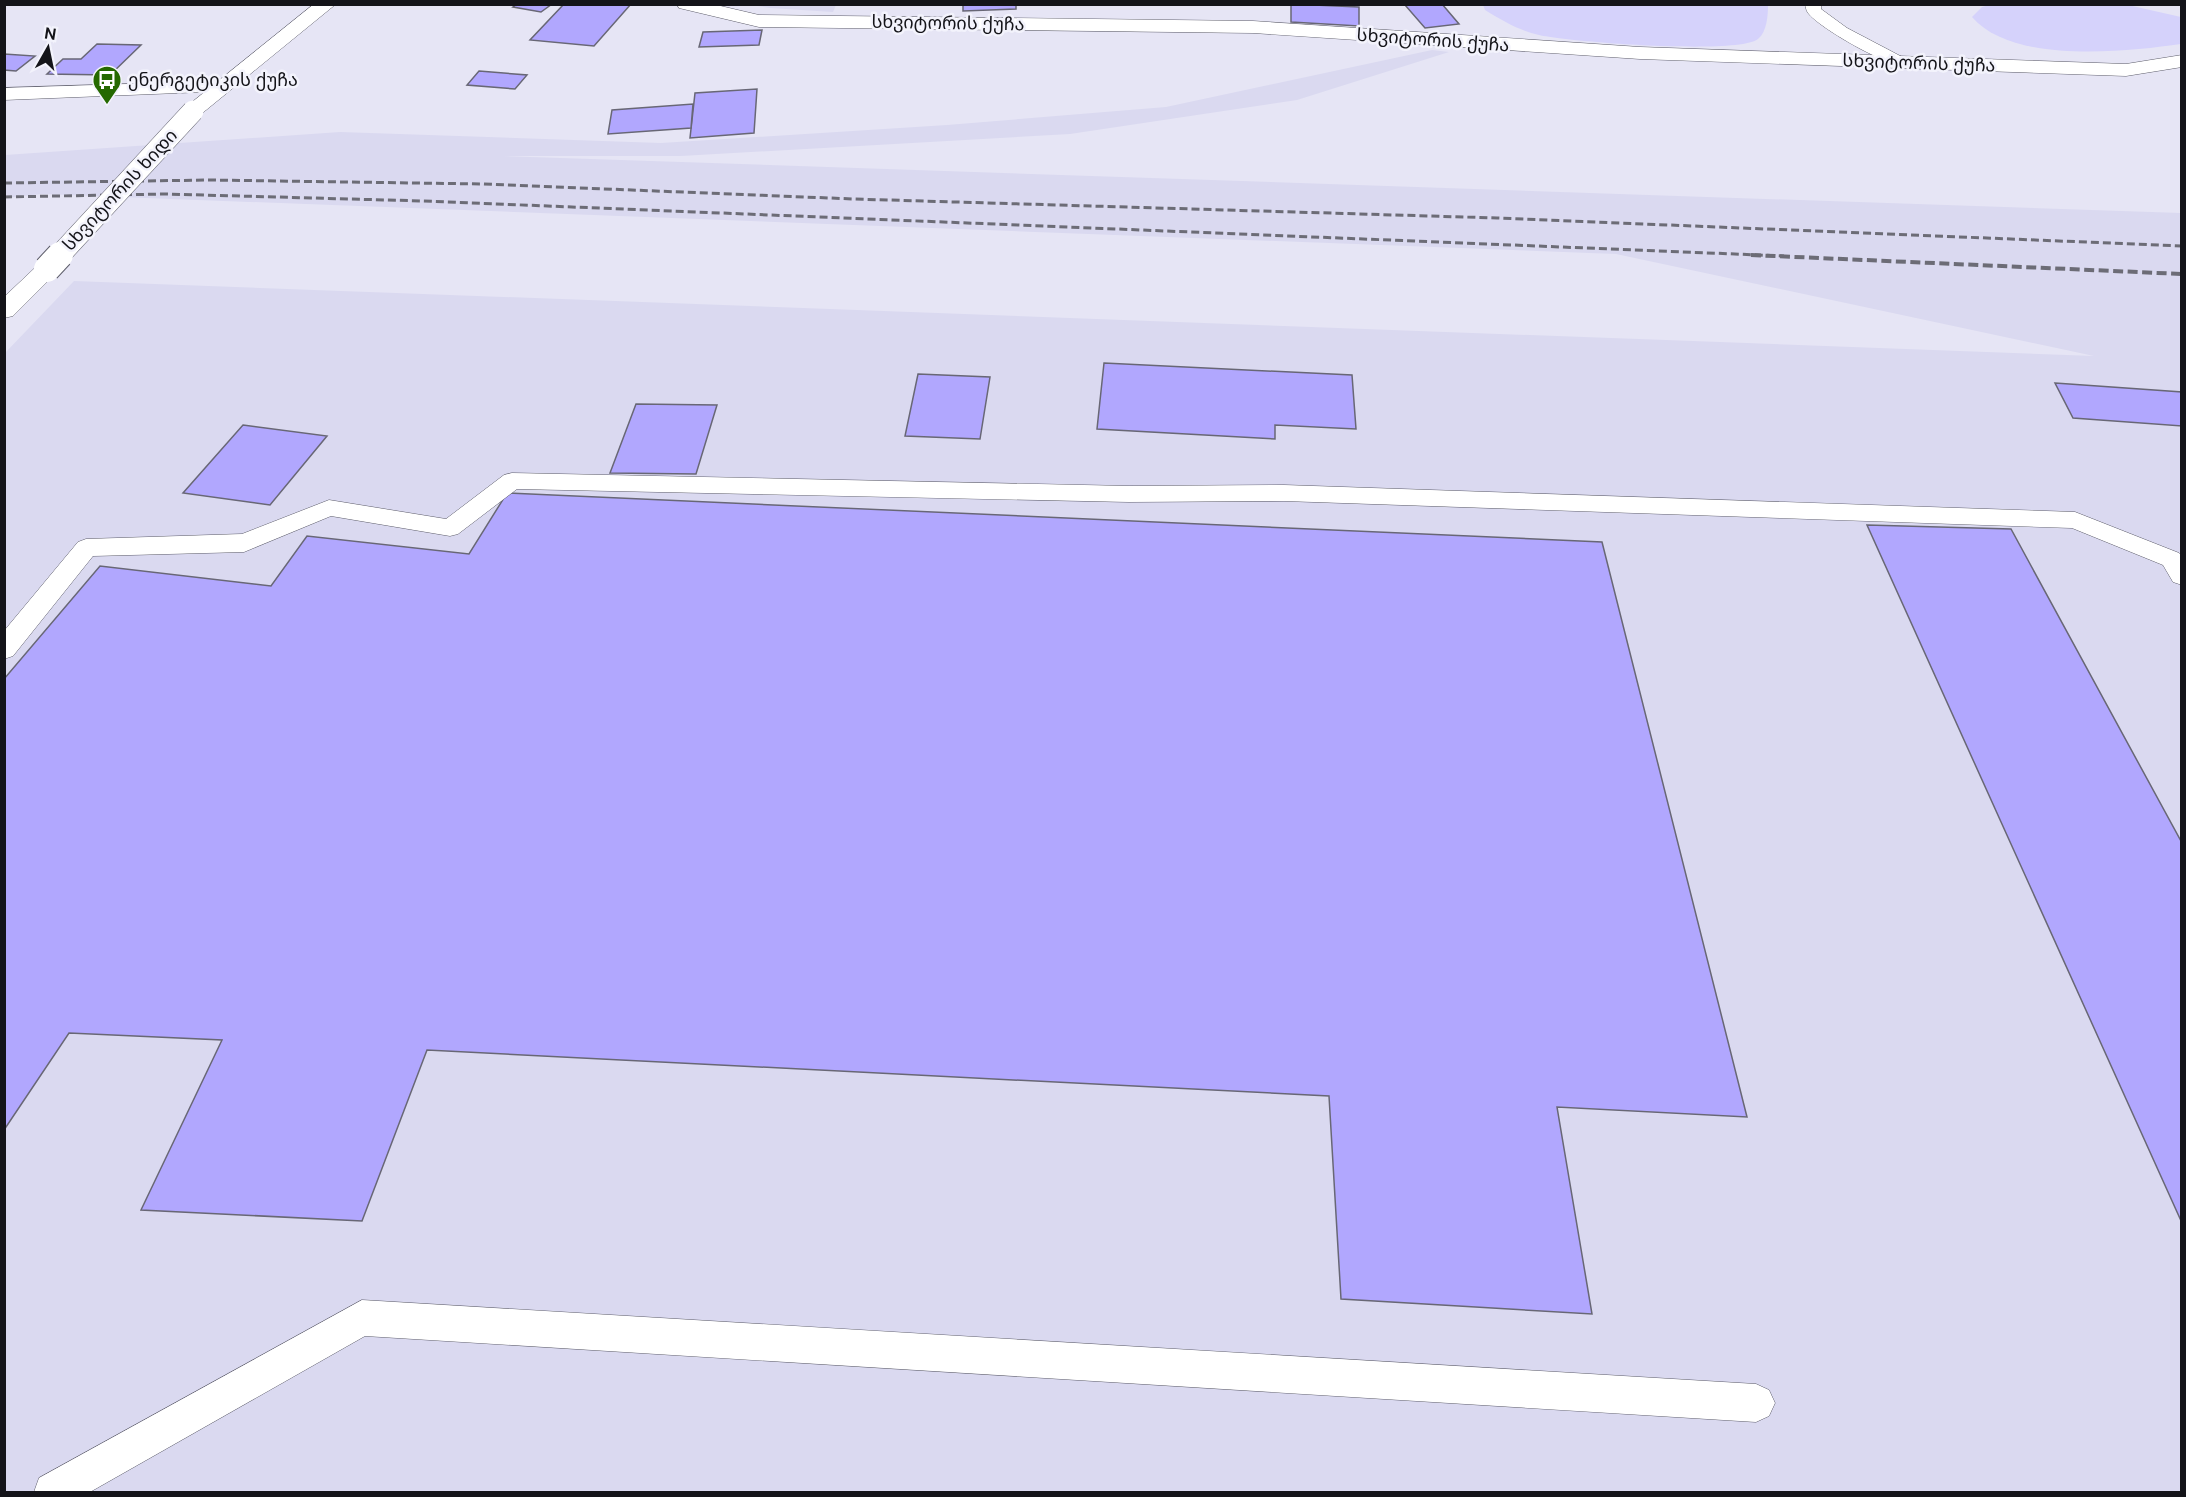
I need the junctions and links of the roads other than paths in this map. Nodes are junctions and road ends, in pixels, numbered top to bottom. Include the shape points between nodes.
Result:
1 (327, 4) edge
2 (686, 4) edge
3 (1813, 4) edge
4 (2181, 61) edge
5 (1900, 62) junction
6 (221, 87) junction
7 (4, 94) edge
8 (4, 311) edge
9 (2181, 576) edge
10 (4, 649) edge
11 (1756, 1403) dead end
12 (53, 1492) edge

1 - 6 street
2 - 5 street, სხვიტორის ქუჩა via 759,21 1253,27 1640,53
3 - 5 lane via 1814,10 1841,31
4 - 5 street, სხვიტორის ქუჩა via 2126,69
6 - 7 street
6 - 8 street, სხვიტორის ხიდი, bridge via 193,111
9 - 10 lane via 2171,560 2074,520 1284,493 1129,494 512,481 450,528 329,508 244,543 86,548
11 - 12 lane via 362,1318

